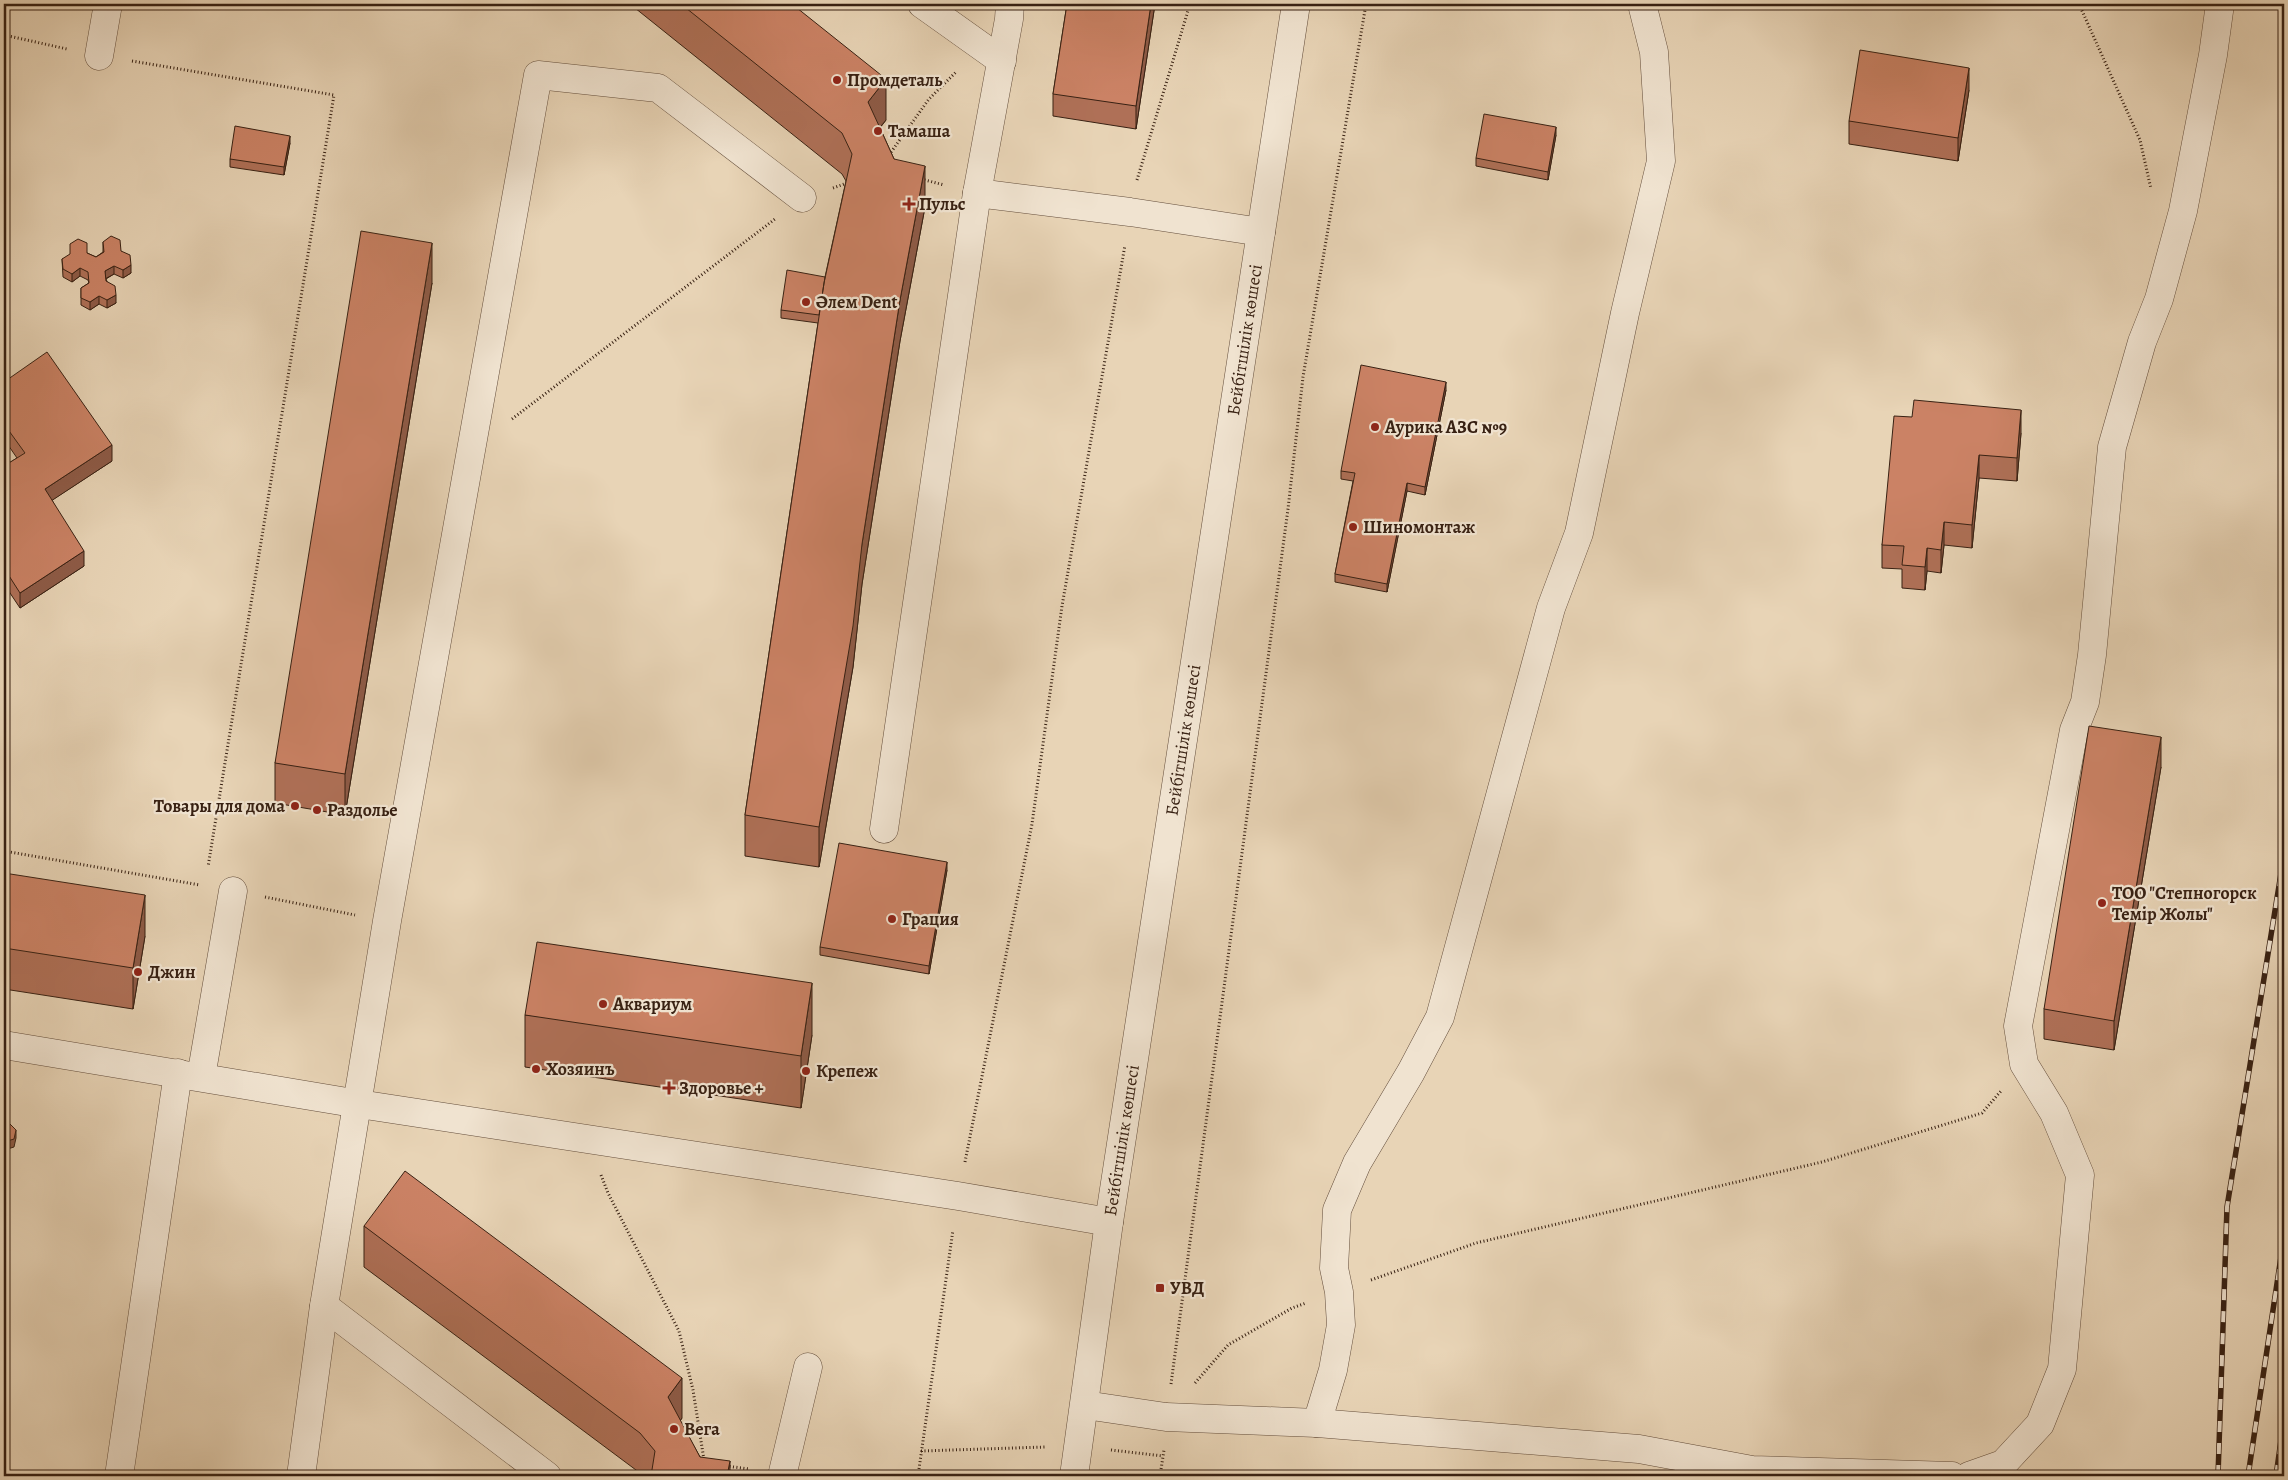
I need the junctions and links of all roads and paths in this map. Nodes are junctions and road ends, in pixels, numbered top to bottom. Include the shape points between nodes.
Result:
1 (108, 4) edge
2 (922, 4) edge
3 (1010, 4) edge
4 (1190, 4) edge
5 (1296, 4) edge
6 (1366, 4) edge
7 (1642, 4) edge
8 (2079, 4) edge
9 (2220, 4) edge
10 (4, 35) edge
11 (992, 54) junction
12 (99, 56) junction
13 (885, 160) edge
14 (915, 177) edge
15 (847, 184) edge
16 (977, 193) junction
17 (2152, 194) dead end
18 (802, 198) junction
19 (1130, 212) junction
20 (1261, 232) junction
21 (470, 450) junction
22 (884, 829) dead end
23 (4, 851) edge
24 (205, 886) junction
25 (233, 891) junction
26 (388, 921) junction
27 (4, 1045) edge
28 (189, 1075) junction
29 (359, 1104) junction
30 (1982, 1113) dead end
31 (586, 1139) junction
32 (958, 1196) junction
33 (1109, 1222) junction
34 (1339, 1292) junction
35 (324, 1306) junction
36 (808, 1367) dead end
37 (1085, 1405) junction
38 (1166, 1417) junction
39 (1317, 1424) junction
40 (697, 1463) edge
41 (724, 1466) edge
42 (782, 1474) edge
43 (119, 1476) edge
44 (301, 1476) edge
45 (547, 1476) edge
46 (918, 1476) edge
47 (1074, 1476) edge
48 (1160, 1476) edge
49 (1952, 1476) edge
50 (1969, 1476) edge

1 - 12 street
2 - 11 street
3 - 11 street
4 - 19 path
5 - 20 street, Бейбітшілік көшесі
6 - 38 path via 1303,377
7 - 34 street via 1654,52 1661,161 1579,533 1551,608 1440,1017 1357,1163 1338,1210 1334,1268
8 - 17 path via 2140,140
9 - 50 street via 2182,211 2112,447 2085,702 2074,730 2018,1026 2024,1064 2054,1113 2080,1175 2062,1369 2040,1424 2003,1464
10 - 12 path
11 - 13 path via 929,99
11 - 16 street
12 - 24 path via 334,95
14 - 16 path
15 - 18 path
16 - 19 street
16 - 22 street
18 - 21 path
18 - 21 street via 658,88 538,74
19 - 20 street
19 - 32 path via 1062,606 1032,824
20 - 33 street, Бейбітшілік көшесі
21 - 26 street
23 - 24 path
24 - 25 path
25 - 26 path
25 - 28 street
26 - 29 street
27 - 28 street
28 - 29 street
28 - 43 street
29 - 31 street
29 - 35 street
30 - 34 path via 1822,1162 1476,1244
31 - 32 street
31 - 40 path via 608,1193 679,1331 705,1464
32 - 33 street
32 - 46 path
33 - 37 street, Бейбітшілік көшесі
34 - 38 path via 1292,1308 1228,1345
34 - 39 street via 1340,1325 1335,1361
35 - 44 street
35 - 45 street
36 - 42 street
37 - 38 street
37 - 47 street, Бейбітшілік көшесі
38 - 39 street
38 - 48 path
39 - 49 street via 1640,1449 1752,1470
41 - 42 path

